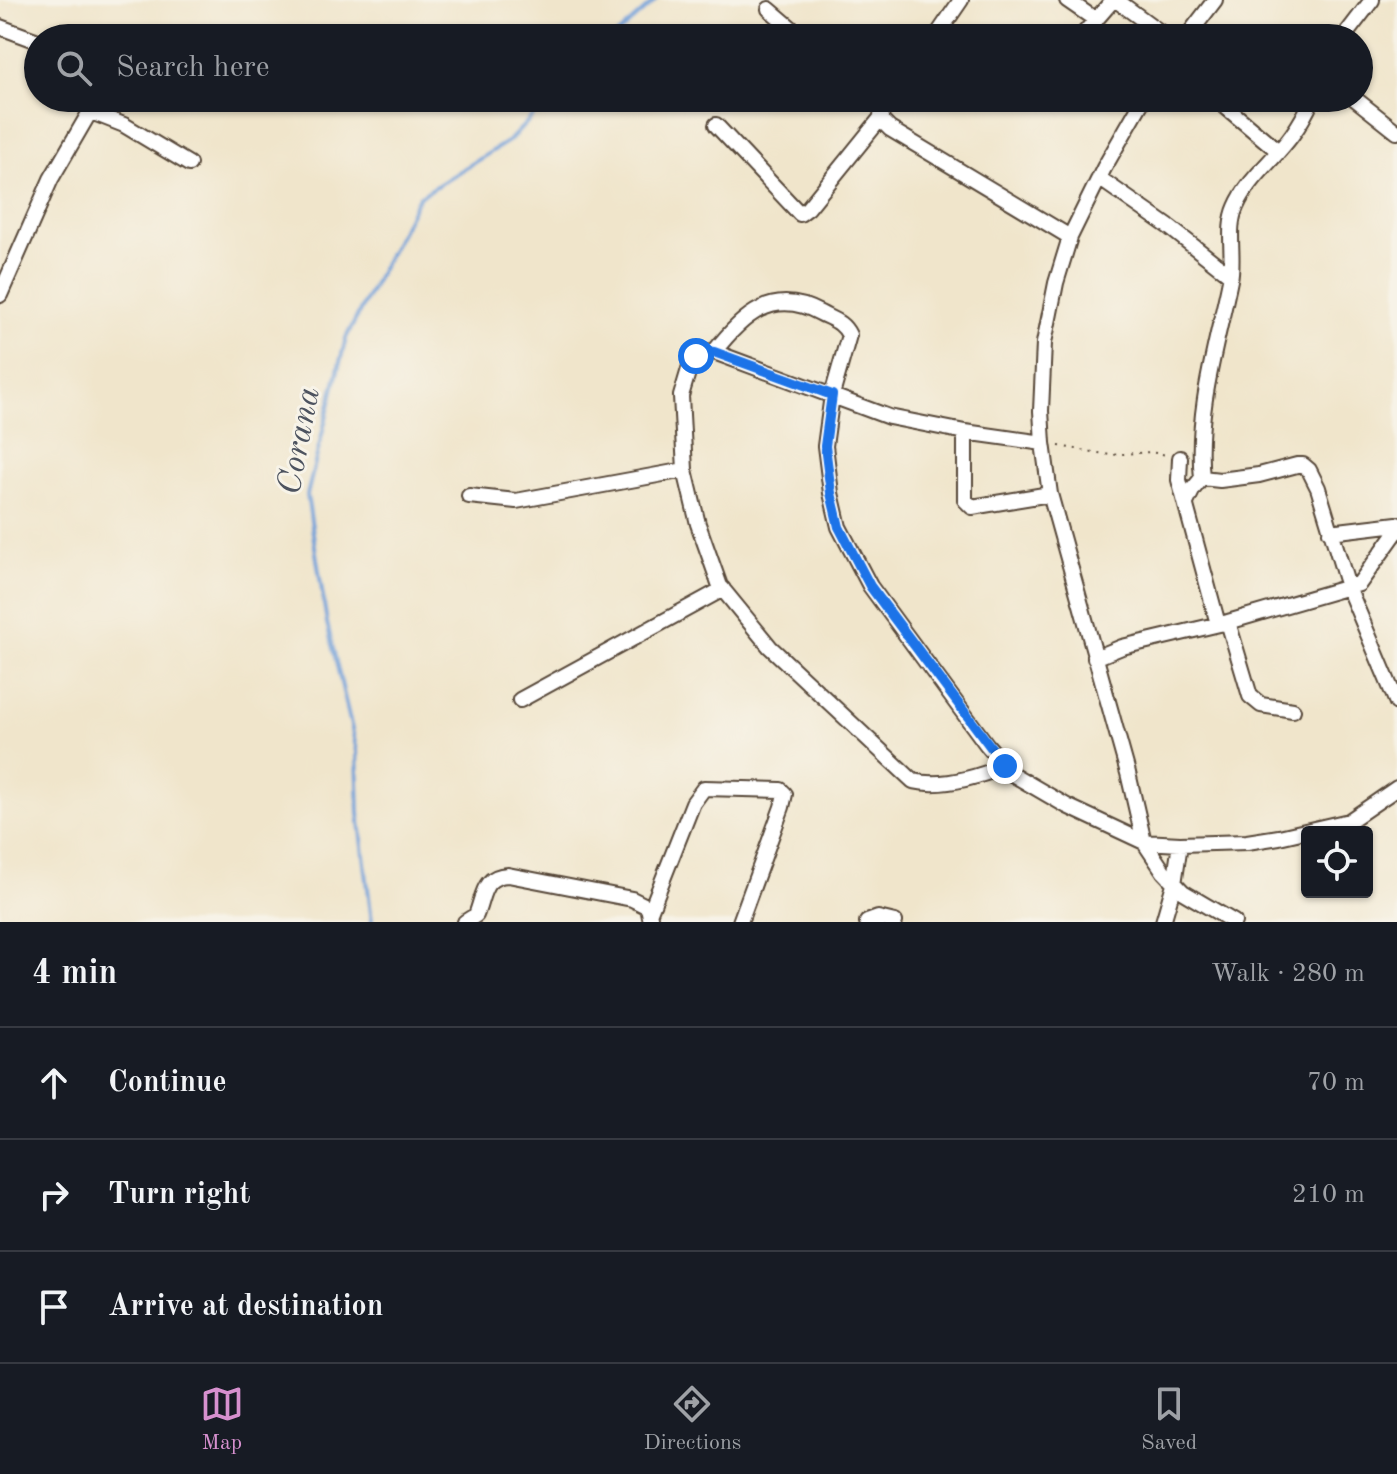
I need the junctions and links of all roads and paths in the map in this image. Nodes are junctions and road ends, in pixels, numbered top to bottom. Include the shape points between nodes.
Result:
1 (961, 0) edge
2 (1067, 0) edge
3 (1114, 0) edge
4 (1215, 0) edge
5 (1372, 0) edge
6 (769, 9) dead end
7 (1096, 20) junction
8 (787, 24) edge
9 (945, 24) edge
10 (1092, 24) edge
11 (1148, 24) edge
12 (1197, 24) edge
13 (1354, 24) edge
14 (0, 27) edge
15 (24, 36) edge
16 (91, 112) joint
17 (877, 112) edge
18 (881, 112) edge
19 (1136, 112) edge
20 (1232, 112) edge
21 (1305, 112) edge
22 (1372, 112) edge
23 (716, 125) dead end
24 (1397, 132) edge
25 (1277, 150) junction
26 (189, 164) dead end
27 (1099, 178) junction
28 (1070, 237) junction
29 (1230, 275) junction
30 (0, 295) edge
31 (714, 352) junction
32 (832, 395) junction
33 (965, 432) junction
34 (1043, 443) junction
35 (1180, 458) joint
36 (685, 470) junction
37 (1202, 478) junction
38 (1050, 494) junction
39 (469, 496) dead end
40 (1186, 503) junction
41 (1397, 524) edge
42 (1397, 531) edge
43 (1330, 532) junction
44 (1348, 587) junction
45 (723, 589) junction
46 (1223, 623) junction
47 (1095, 658) junction
48 (520, 700) dead end
49 (1397, 703) edge
50 (1293, 710) dead end
51 (1005, 766) junction
52 (1397, 788) edge
53 (1144, 842) junction
54 (1180, 844) junction
55 (1174, 884) junction
56 (651, 917) edge
57 (465, 922) edge
58 (740, 922) edge
59 (867, 922) edge
60 (895, 922) edge
61 (1163, 922) edge
62 (1234, 922) edge

1 - 9 street
2 - 7 street
3 - 7 street
3 - 11 street
4 - 12 street
5 - 13 street
6 - 8 street
7 - 10 street
14 - 15 street
16 - 26 street
16 - 30 street via 38,207
17 - 23 street via 800,214
18 - 28 street via 890,129
19 - 27 street
20 - 25 street
21 - 25 street
22 - 24 street
25 - 29 street via 1234,210
27 - 28 street
27 - 29 street
28 - 34 street via 1044,343
29 - 37 street via 1203,416
31 - 32 street
31 - 32 street via 730,331 766,305 805,306 844,325 849,335
31 - 36 street via 692,359 681,396
32 - 33 street via 889,417
32 - 51 street via 825,446 839,527 870,586
33 - 34 street
33 - 38 street via 965,500 972,507
34 - 35 path via 1110,455 1150,452
34 - 38 street
35 - 40 street
36 - 39 street via 516,501
36 - 45 street via 698,524
37 - 40 street
37 - 43 street via 1259,475 1303,465 1318,488
38 - 47 street
40 - 46 street
41 - 43 street
42 - 44 street via 1359,584
43 - 44 street
44 - 46 street
44 - 49 street
45 - 48 street
45 - 51 street via 770,647 913,781 937,784
46 - 47 street
46 - 50 street via 1250,696 1261,705
47 - 53 street
51 - 53 street via 1067,806
52 - 54 street via 1349,821 1247,842
53 - 54 street
53 - 55 street
54 - 55 street
55 - 61 street
55 - 62 street
56 - 57 street via 643,903 632,899 498,875 482,889 476,915
56 - 58 street via 693,803 704,788 781,790 782,807
59 - 60 street

